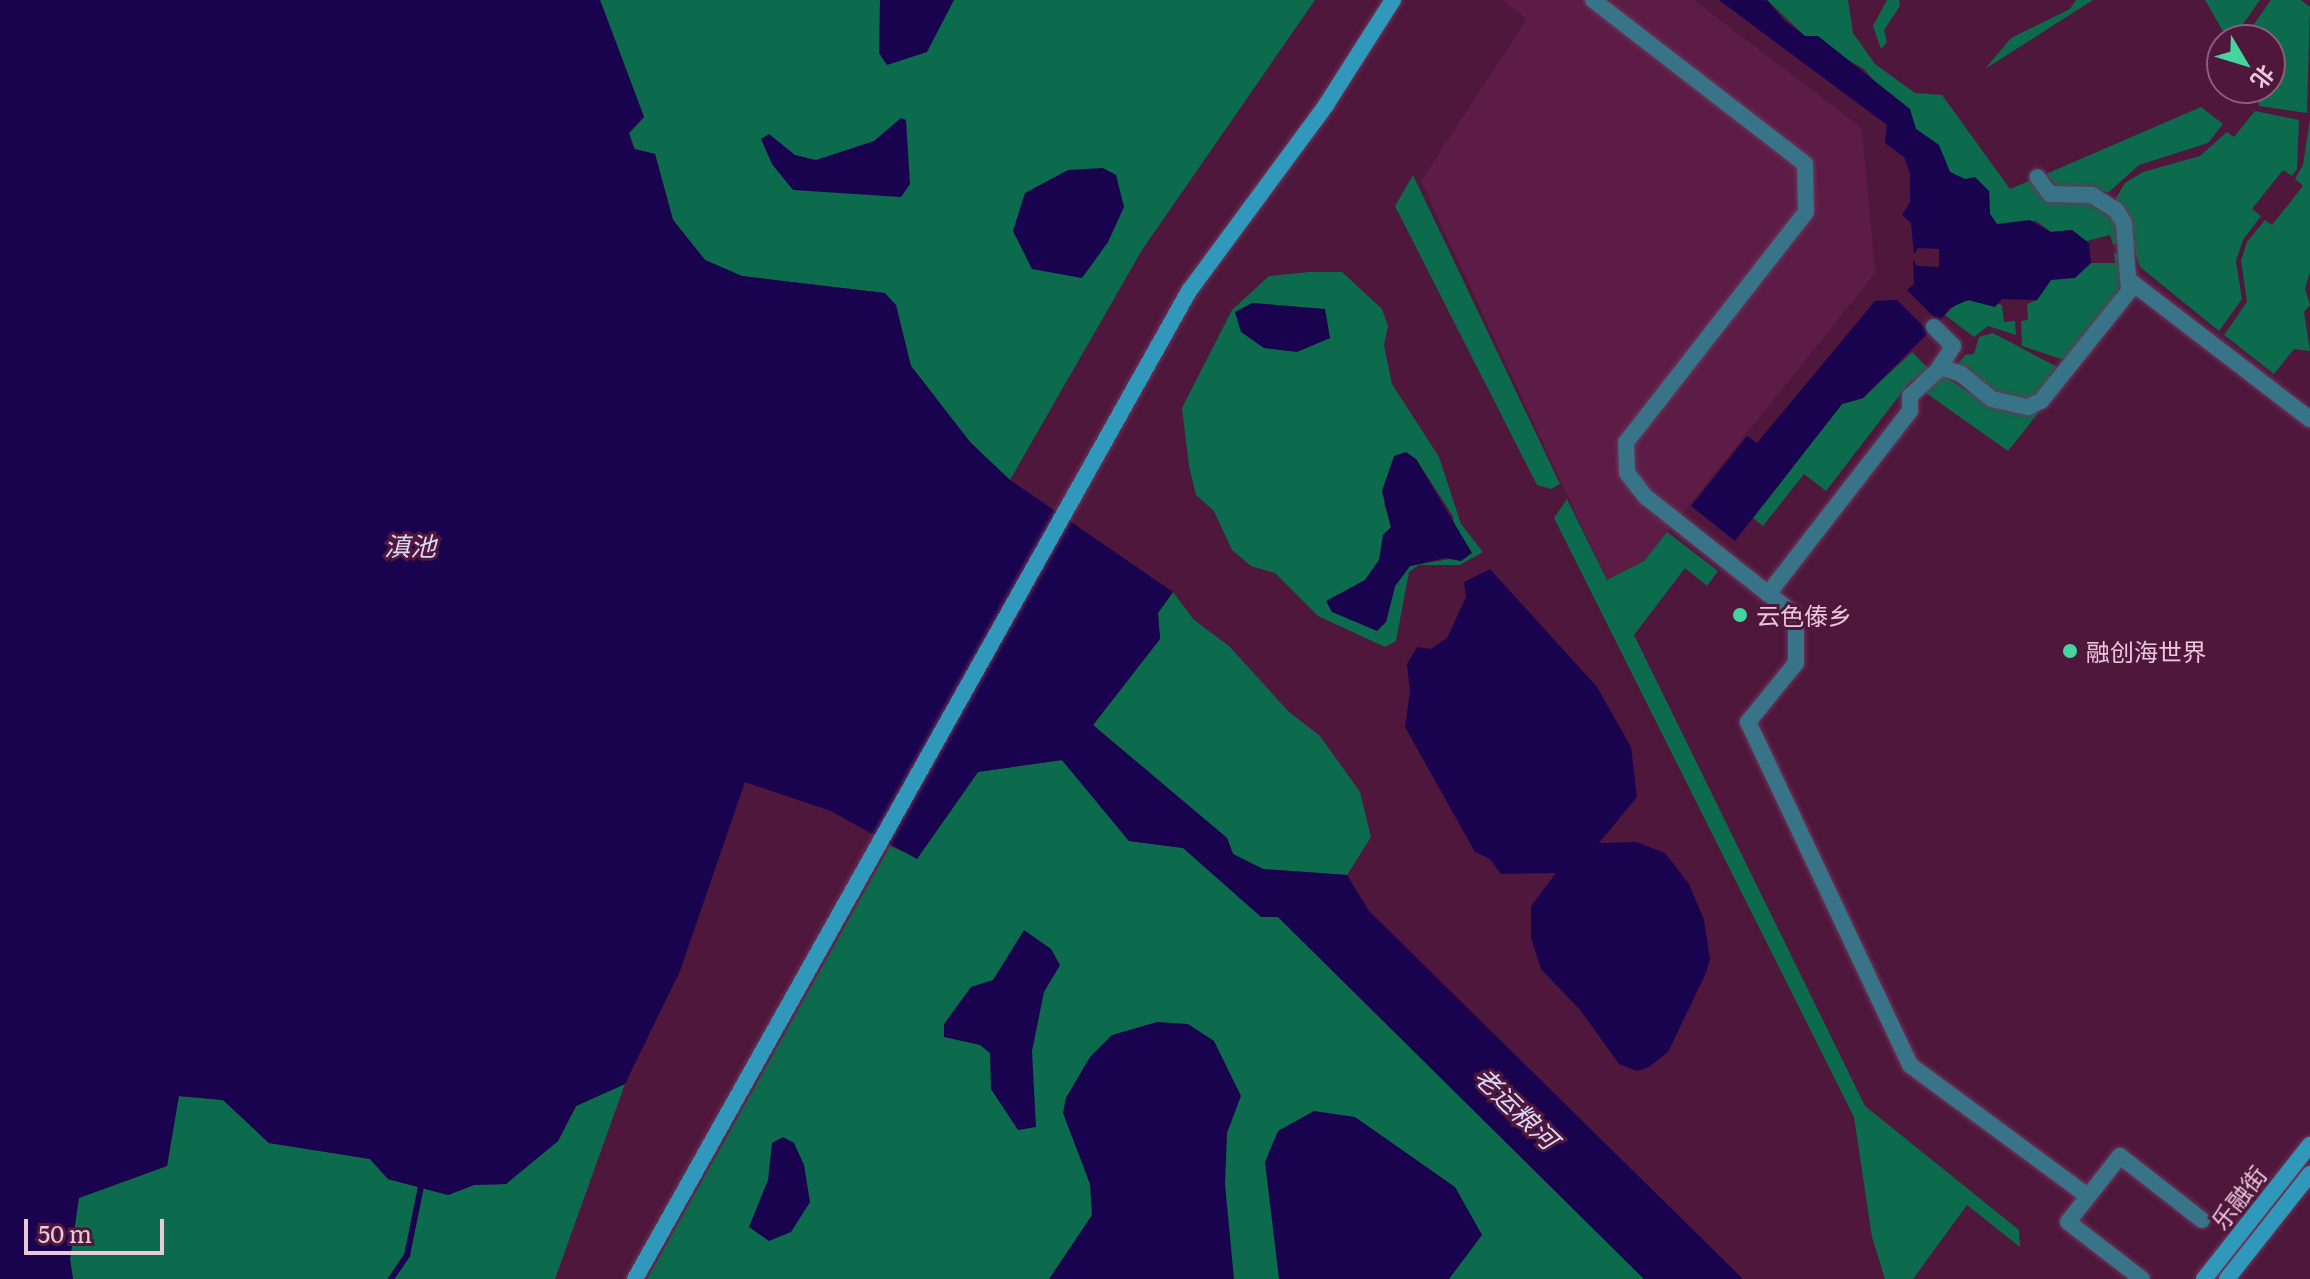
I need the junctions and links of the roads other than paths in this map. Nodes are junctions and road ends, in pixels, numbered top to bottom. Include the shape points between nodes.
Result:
1 (1593, 0) edge
2 (1389, 7) edge
3 (2037, 177) dead end
4 (2130, 281) junction
5 (1934, 327) dead end
6 (1940, 367) junction
7 (2310, 419) edge
8 (1768, 594) junction
9 (2310, 1145) edge
10 (2310, 1174) edge
11 (2088, 1196) junction
12 (2202, 1220) dead end
13 (635, 1279) edge
14 (2142, 1279) edge
15 (2204, 1279) edge
16 (2227, 1279) edge

1 - 8 street via 1805,164 1806,212 1626,442 1627,473 1671,518
2 - 13 street via 1326,105 1189,291
3 - 4 street via 2050,194 2092,195 2116,210 2124,223
4 - 6 street via 2129,291 2041,401 2028,407 1992,399 1961,374
4 - 7 street
5 - 6 street via 1953,346
6 - 8 street via 1910,396 1910,411
8 - 11 street via 1796,616 1796,663 1748,722 1910,1065
9 - 15 street, 乐融街
10 - 16 street, 乐融街
11 - 12 street via 2120,1156
11 - 14 street via 2068,1222

